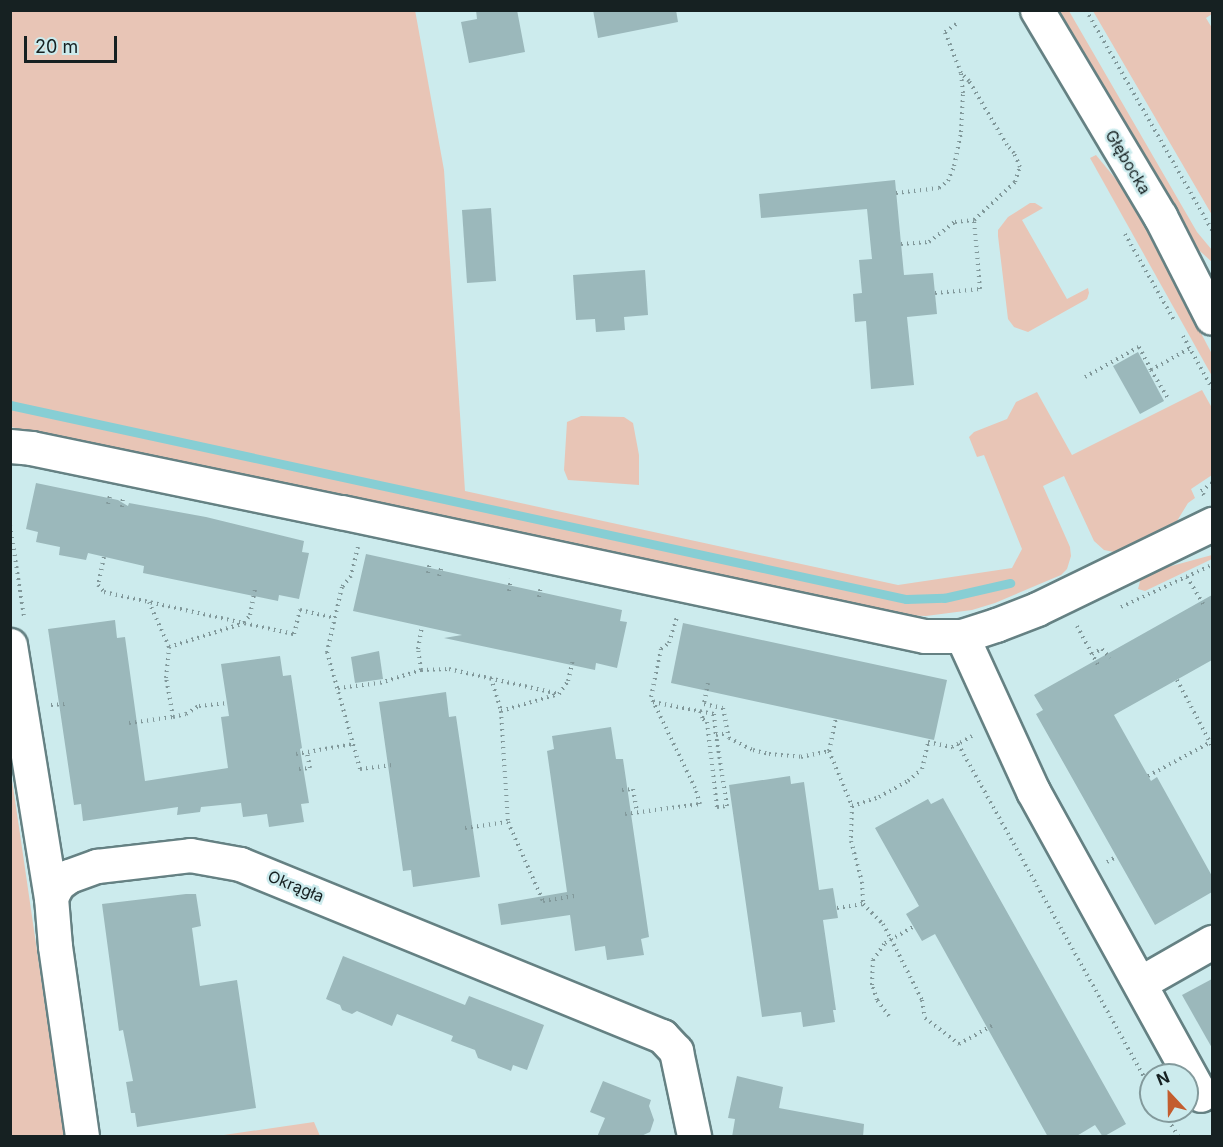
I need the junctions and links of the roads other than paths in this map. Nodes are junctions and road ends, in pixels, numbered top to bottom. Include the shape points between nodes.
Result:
1 (1037, 10) edge
2 (1211, 312) edge
3 (10, 446) edge
4 (1212, 524) edge
5 (962, 636) junction
6 (10, 645) edge
7 (51, 897) junction
8 (1212, 942) edge
9 (1140, 983) junction
10 (1201, 1095) dead end
11 (82, 1137) edge
12 (694, 1137) edge

1 - 2 street, Głębocka via 1160,216
3 - 5 street via 396,523 925,636
4 - 5 street via 1037,609
5 - 9 street via 1033,791
6 - 7 street
7 - 11 street
7 - 12 street, Okrągła via 58,884 69,876 97,866 190,855 240,864 662,1036 676,1052
8 - 9 street
9 - 10 street

